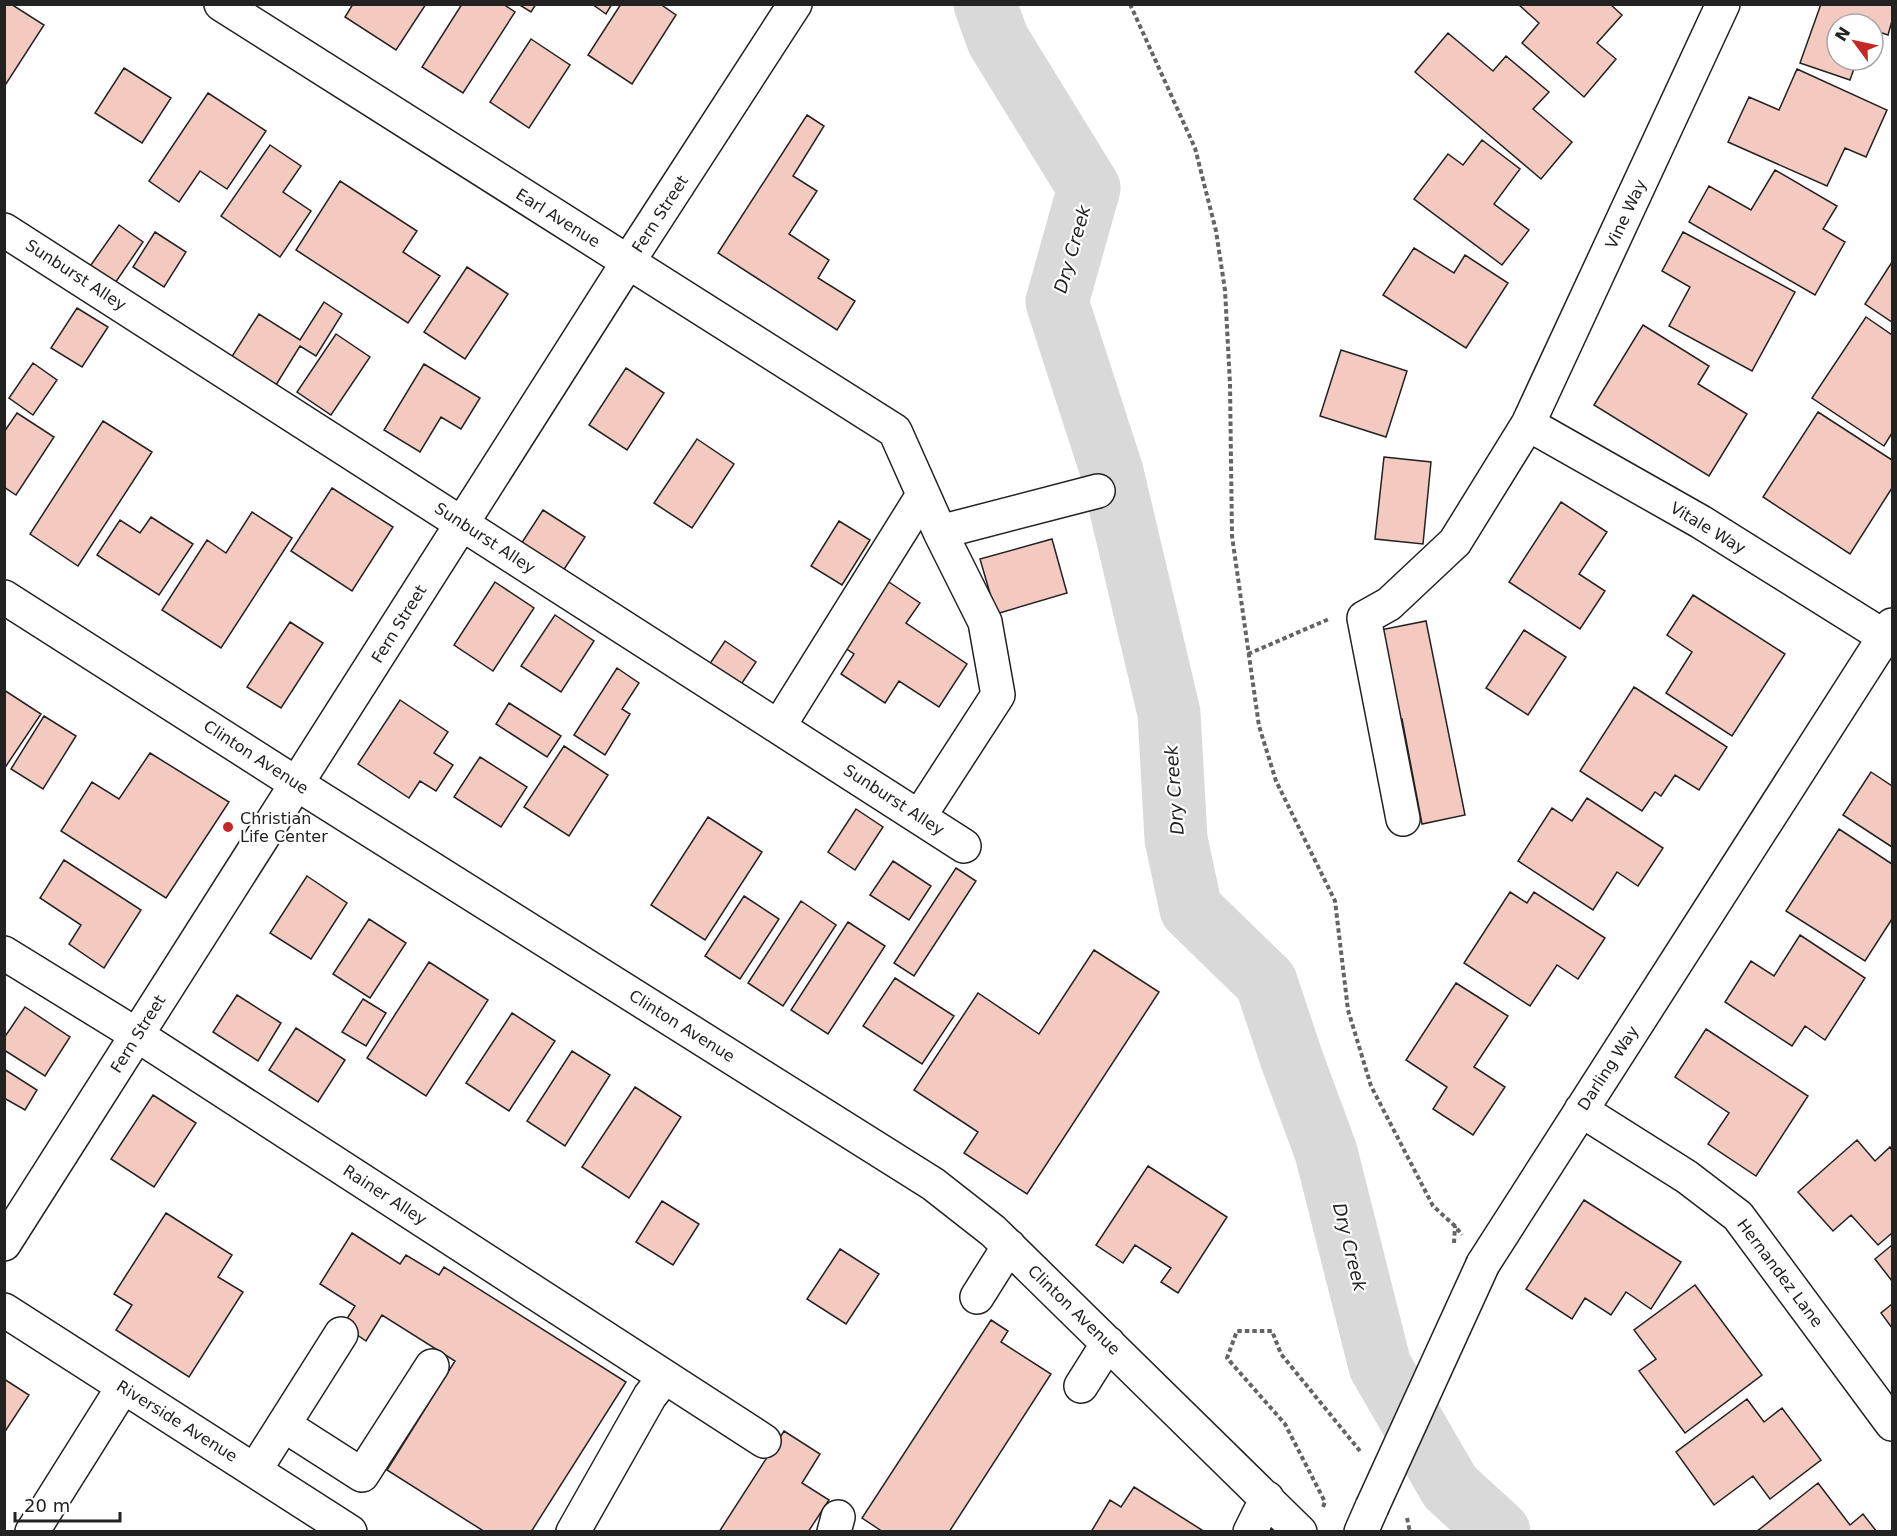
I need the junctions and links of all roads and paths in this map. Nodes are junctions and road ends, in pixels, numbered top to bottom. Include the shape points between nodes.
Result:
1 (222, 4) edge
2 (1130, 4) edge
3 (1723, 4) edge
4 (781, 10) edge
5 (4, 230) edge
6 (628, 262) junction
7 (1528, 424) junction
8 (1098, 491) dead end
9 (923, 495) junction
10 (462, 524) junction
11 (940, 532) junction
12 (4, 597) edge
13 (1332, 618) dead end
14 (1889, 631) edge
15 (1248, 654) junction
16 (778, 726) junction
17 (297, 784) junction
18 (919, 817) junction
19 (1403, 819) dead end
20 (964, 846) dead end
21 (4, 952) edge
22 (137, 1035) junction
23 (1581, 1110) junction
24 (4, 1244) edge
25 (1009, 1246) junction
26 (1484, 1264) junction
27 (977, 1297) dead end
28 (4, 1310) edge
29 (341, 1334) dead end
30 (1108, 1343) junction
31 (432, 1366) dead end
32 (665, 1377) junction
33 (1081, 1386) dead end
34 (123, 1387) junction
35 (1893, 1424) edge
36 (284, 1425) junction
37 (764, 1441) dead end
38 (1364, 1456) dead end
39 (255, 1470) junction
40 (1267, 1498) junction
41 (1406, 1515) dead end
42 (1366, 1519) edge
43 (1311, 1522) edge
44 (32, 1532) edge
45 (350, 1532) edge
46 (573, 1532) edge
47 (1250, 1532) edge
48 (1410, 1532) edge

1 - 6 street, Earl Avenue
2 - 15 path via 1195,148 1216,231 1225,290 1230,384 1232,536
3 - 7 street, Vine Way
4 - 6 street, Fern Street
5 - 10 street, Sunburst Alley
6 - 9 street, Earl Avenue via 895,431
6 - 10 street, Fern Street
7 - 14 street, Vitale Way
7 - 19 street, Vine Way via 1455,542 1389,604 1364,618
8 - 11 street
9 - 11 street
9 - 16 street
10 - 16 street, Sunburst Alley
10 - 17 street, Fern Street
11 - 18 street via 985,622 998,695
12 - 17 street, Clinton Avenue
13 - 15 path
14 - 23 street, Darling Way
15 - 26 path via 1259,726 1276,782 1335,901 1348,1010 1371,1086 1433,1206 1455,1226
16 - 18 street, Sunburst Alley
17 - 22 street, Fern Street
17 - 25 street, Clinton Avenue via 933,1184
18 - 20 street, Sunburst Alley
21 - 22 street, Rainer Alley
22 - 24 street, Fern Street
22 - 32 street, Rainer Alley
23 - 26 street, Darling Way
23 - 35 street, Hernandez Lane via 1687,1177 1738,1216
25 - 27 street
25 - 30 street, Clinton Avenue
26 - 42 street, Darling Way, bridge
28 - 34 street, Riverside Avenue
29 - 36 street
30 - 33 street
30 - 40 street, Clinton Avenue
31 - 36 street via 362,1475
32 - 37 street, Rainer Alley
32 - 46 street via 650,1396
34 - 39 street, Riverside Avenue
34 - 44 street
36 - 39 street
38 - 43 path via 1281,1354 1272,1331 1237,1331 1227,1358 1285,1424 1325,1502
39 - 45 street, Riverside Avenue
40 - 43 street, Clinton Avenue
40 - 47 street
41 - 48 path

